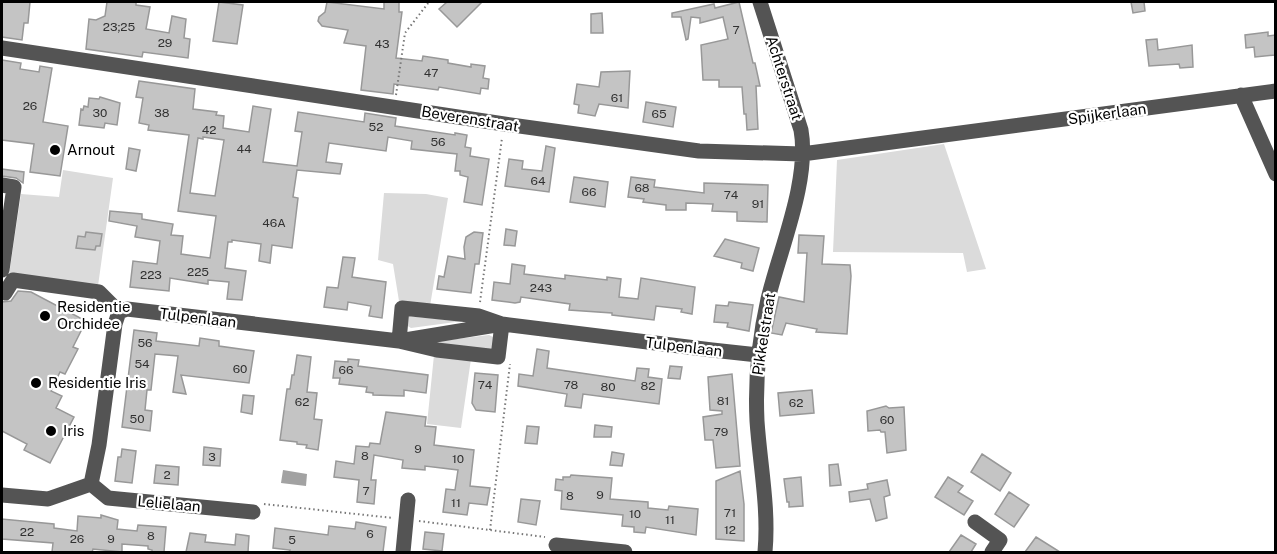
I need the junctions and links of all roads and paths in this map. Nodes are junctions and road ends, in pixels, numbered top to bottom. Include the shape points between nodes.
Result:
1 (429, 2) edge
2 (760, 2) edge
3 (2, 48) edge
4 (1275, 91) edge
5 (1241, 95) junction
6 (395, 107) junction
7 (504, 124) junction
8 (939, 137) joint
9 (802, 154) junction
10 (1275, 174) edge
11 (2, 185) edge
12 (2, 270) edge
13 (2, 292) edge
14 (119, 312) junction
15 (478, 316) junction
16 (502, 324) junction
17 (399, 341) junction
18 (758, 354) junction
19 (511, 358) dead end
20 (91, 484) junction
21 (2, 495) edge
22 (408, 500) dead end
23 (253, 512) joint
24 (407, 519) junction
25 (975, 522) dead end
26 (490, 530) junction
27 (556, 545) joint
28 (403, 552) edge
29 (625, 552) edge
30 (765, 552) edge
31 (992, 552) edge

1 - 6 path via 405,33
2 - 9 street, Achterstraat via 801,130
3 - 6 street, Beverenstraat
4 - 5 street, Spijkerlaan
5 - 8 street, Spijkerlaan
5 - 10 street
6 - 7 street, Beverenstraat
7 - 9 street, Beverenstraat via 699,151
7 - 15 path
8 - 9 street, Beverenstraat
9 - 18 street, Pikkelstraat
11 - 12 street via 14,187
13 - 14 street via 13,280 99,292
14 - 17 street, Tulpenlaan via 127,309
14 - 20 street
15 - 16 street, Tulpenlaan
15 - 17 street, Tulpenlaan via 402,308
16 - 17 street, Tulpenlaan
16 - 17 street, Tulpenlaan via 498,357
16 - 18 street, Tulpenlaan
18 - 30 street, Pikkelstraat via 757,413 766,512
19 - 26 path
20 - 21 street via 48,499
20 - 23 street, Lelielaan via 108,498
22 - 24 street
23 - 24 path via 261,504
24 - 26 path
24 - 28 street
25 - 31 street via 1000,540
26 - 27 path via 547,537
27 - 29 street

